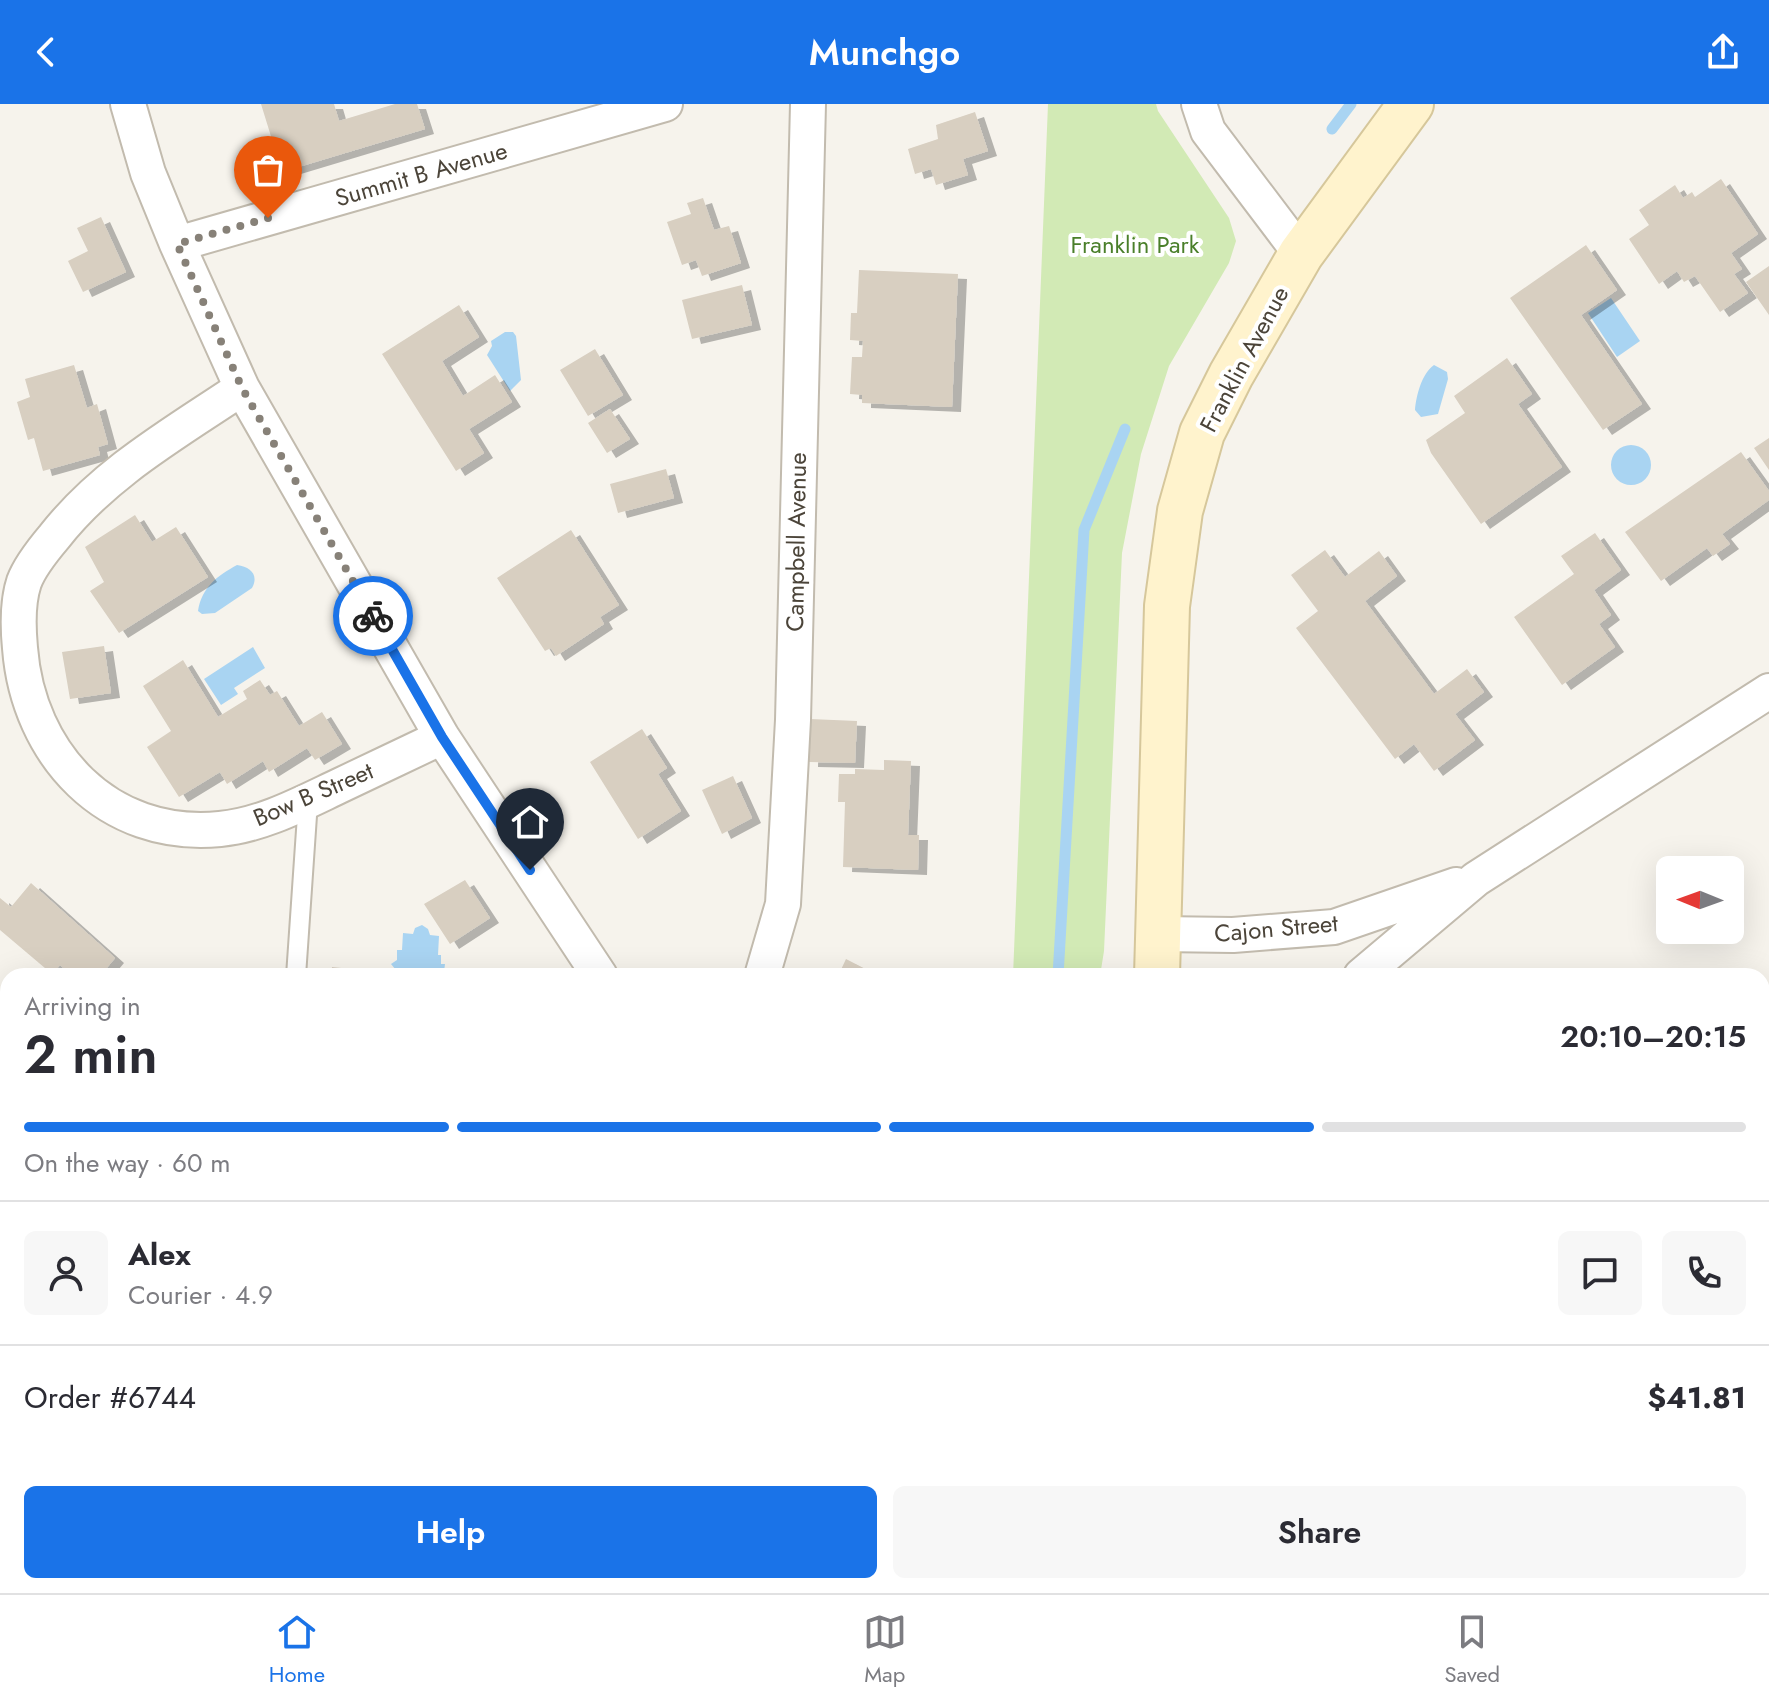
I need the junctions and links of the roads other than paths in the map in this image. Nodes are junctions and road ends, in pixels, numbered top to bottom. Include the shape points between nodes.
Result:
1 (128, 104) edge
2 (665, 104) edge
3 (808, 104) edge
4 (1199, 104) edge
5 (1411, 104) edge
6 (177, 244) junction
7 (1301, 254) junction
8 (242, 388) junction
9 (1769, 691) edge
10 (442, 737) junction
11 (308, 801) junction
12 (1476, 879) junction
13 (1158, 955) edge
14 (297, 968) edge
15 (595, 968) edge
16 (764, 968) edge
17 (1370, 968) edge

1 - 6 street
2 - 6 street, Summit B Avenue
3 - 16 street, Campbell Avenue via 790,781 783,904
4 - 7 street via 1208,131
5 - 7 street, Franklin Avenue
6 - 8 street
7 - 13 street, Franklin Avenue via 1202,433 1180,511 1167,606
8 - 10 street
8 - 11 street, Bow B Street via 114,474 42,552 24,582 18,613 22,672 30,705 59,760 79,784 113,807 177,828 219,829 262,820
9 - 12 street, Cajon Street
10 - 11 street, Bow B Street
10 - 15 street
11 - 14 lane
12 - 13 street, Cajon Street via 1334,927 1233,935
12 - 17 street, Cajon Street

